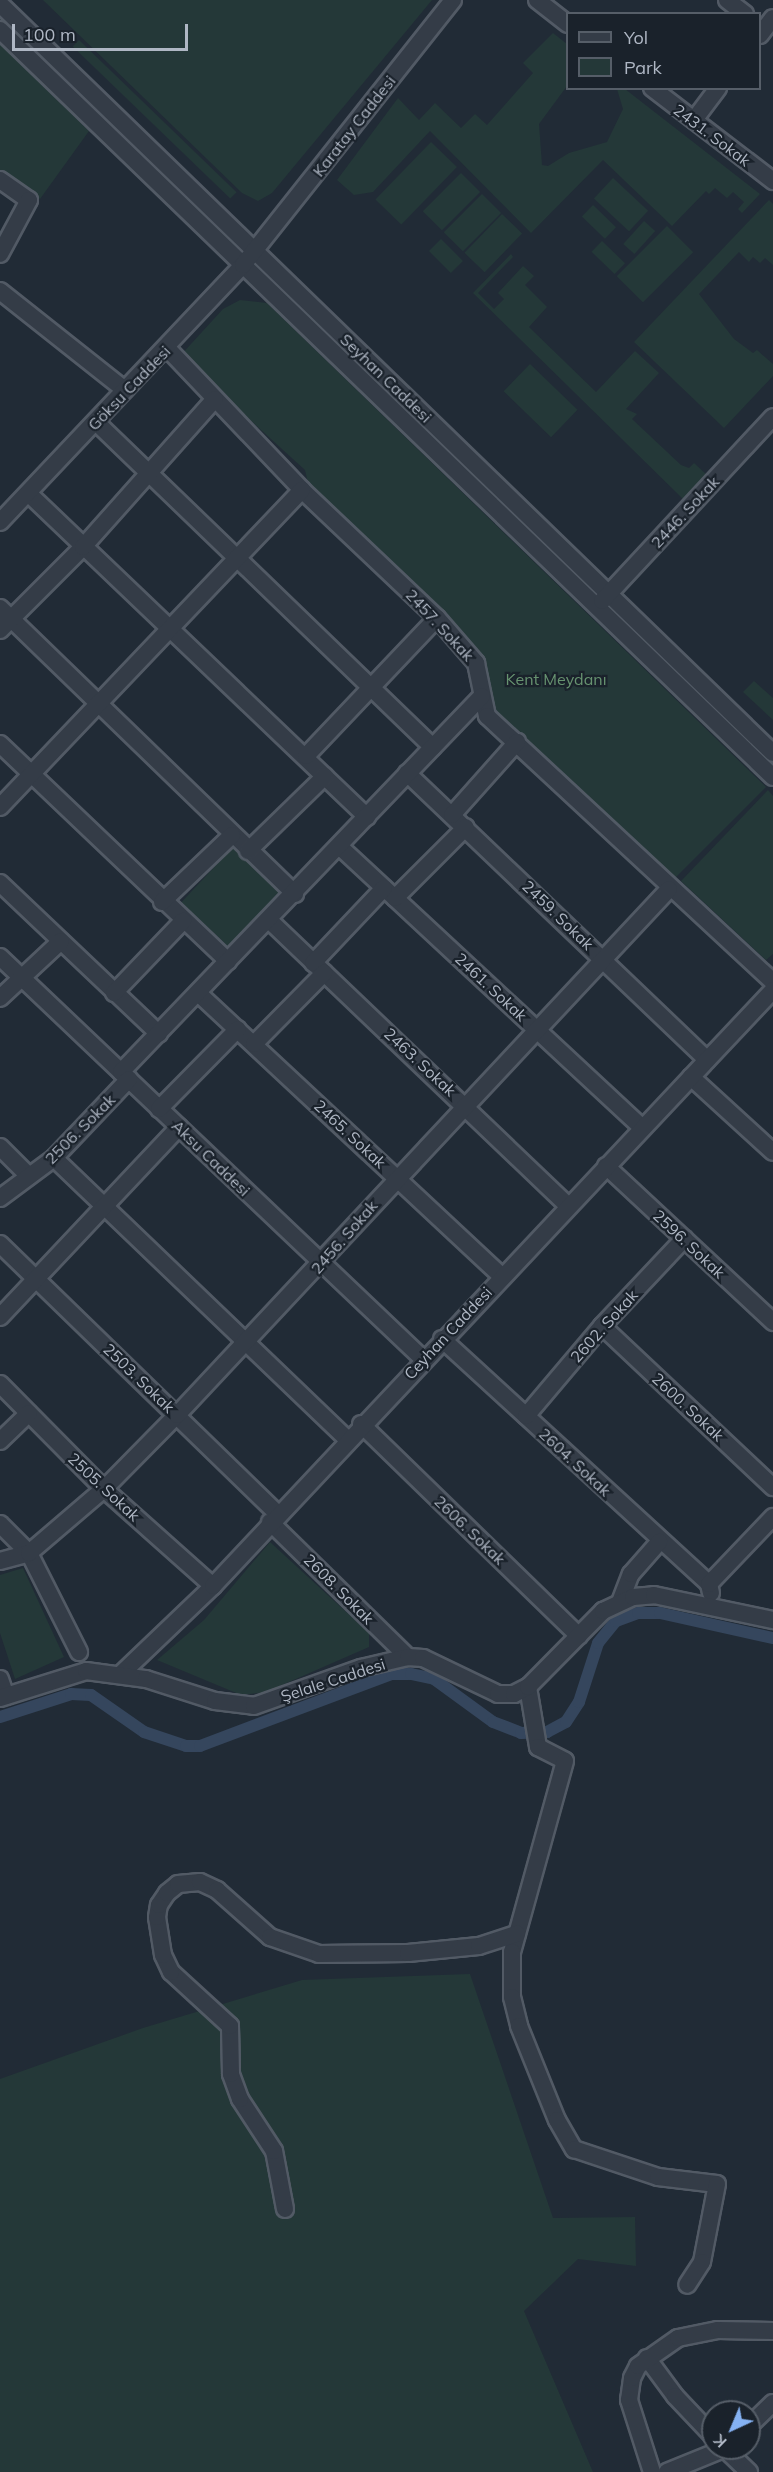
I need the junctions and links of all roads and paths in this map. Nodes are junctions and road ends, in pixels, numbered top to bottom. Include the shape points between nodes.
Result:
1 (453, 0) edge
2 (727, 0) edge
3 (544, 2) edge
4 (0, 4) edge
5 (742, 12) edge
6 (566, 23) edge
7 (0, 30) edge
8 (655, 90) edge
9 (716, 90) edge
10 (694, 120) junction
11 (0, 180) edge
12 (773, 181) edge
13 (255, 251) junction
14 (0, 254) edge
15 (243, 265) junction
16 (0, 291) edge
17 (167, 348) junction
18 (125, 390) junction
19 (215, 399) junction
20 (773, 417) edge
21 (96, 422) junction
22 (149, 471) junction
23 (302, 490) junction
24 (28, 494) junction
25 (0, 522) edge
26 (83, 547) junction
27 (238, 557) junction
28 (609, 594) junction
29 (597, 607) junction
30 (437, 618) junction
31 (4, 619) edge
32 (169, 628) junction
33 (371, 687) junction
34 (482, 696) junction
35 (98, 703) junction
36 (517, 742) junction
37 (0, 744) edge
38 (433, 747) junction
39 (773, 753) edge
40 (306, 756) junction
41 (407, 773) junction
42 (31, 774) junction
43 (325, 776) junction
44 (773, 777) edge
45 (0, 807) edge
46 (452, 814) junction
47 (367, 817) junction
48 (466, 827) junction
49 (232, 835) junction
50 (339, 846) junction
51 (248, 851) junction
52 (0, 883) edge
53 (669, 889) junction
54 (390, 893) junction
55 (295, 894) junction
56 (162, 902) junction
57 (183, 921) junction
58 (270, 921) junction
59 (61, 941) junction
60 (0, 957) edge
61 (604, 959) junction
62 (228, 961) junction
63 (319, 968) junction
64 (21, 977) junction
65 (773, 982) edge
66 (773, 990) edge
67 (114, 993) junction
68 (198, 993) junction
69 (0, 998) edge
70 (238, 1029) junction
71 (536, 1030) junction
72 (159, 1034) junction
73 (254, 1044) junction
74 (707, 1060) junction
75 (125, 1076) junction
76 (691, 1077) junction
77 (466, 1105) junction
78 (159, 1109) junction
79 (179, 1127) junction
80 (642, 1128) junction
81 (0, 1147) edge
82 (772, 1149) edge
83 (54, 1158) junction
84 (606, 1166) junction
85 (29, 1176) junction
86 (397, 1178) junction
87 (0, 1198) edge
88 (568, 1206) junction
89 (104, 1207) junction
90 (684, 1239) junction
91 (0, 1244) edge
92 (322, 1263) junction
93 (502, 1276) junction
94 (36, 1279) junction
95 (0, 1317) edge
96 (773, 1322) edge
97 (602, 1326) junction
98 (441, 1339) junction
99 (245, 1345) junction
100 (423, 1359) junction
101 (0, 1384) edge
102 (28, 1413) junction
103 (177, 1415) junction
104 (526, 1416) junction
105 (361, 1424) junction
106 (348, 1440) junction
107 (0, 1441) edge
108 (773, 1487) edge
109 (104, 1489) junction
110 (274, 1517) junction
111 (773, 1517) edge
112 (0, 1524) edge
113 (659, 1542) junction
114 (29, 1553) junction
115 (0, 1561) edge
116 (709, 1584) junction
117 (213, 1586) junction
118 (620, 1602) junction
119 (716, 1608) junction
120 (773, 1620) edge
121 (579, 1636) junction
122 (79, 1652) dead end
123 (408, 1657) junction
124 (121, 1674) junction
125 (0, 1679) edge
126 (528, 1687) junction
127 (3, 1697) edge
128 (517, 1934) junction
129 (285, 2209) dead end
130 (687, 2285) dead end
131 (773, 2331) edge
132 (647, 2358) junction
133 (773, 2403) edge
134 (761, 2414) edge
135 (701, 2423) edge
136 (701, 2458) edge
137 (737, 2460) edge
138 (652, 2472) edge
139 (667, 2472) edge
140 (749, 2472) edge

1 - 13 street, Karatay Caddesi
2 - 5 street
3 - 6 street
4 - 13 street, Seyhan Caddesi
7 - 15 street, Seyhan Caddesi
8 - 10 street, 2431. Sokak
9 - 10 street
10 - 12 street, 2431. Sokak
11 - 14 street via 29,200
13 - 15 street, Göksu Caddesi
13 - 28 street, Seyhan Caddesi
15 - 17 street, Göksu Caddesi
15 - 29 street, Seyhan Caddesi
16 - 18 street
17 - 18 street, Göksu Caddesi
17 - 19 street, 2457. Sokak
18 - 21 street, Göksu Caddesi
19 - 22 street
19 - 23 street, 2457. Sokak
20 - 28 street, 2446. Sokak
21 - 22 street
21 - 24 street, Göksu Caddesi
22 - 26 street
22 - 27 street
23 - 27 street
23 - 30 street, 2457. Sokak
24 - 25 street, Göksu Caddesi
24 - 26 street
26 - 31 street
26 - 32 street
27 - 32 street
27 - 33 street
28 - 29 street, 2446. Sokak
28 - 39 street, Seyhan Caddesi
29 - 44 street, Seyhan Caddesi
30 - 33 street
30 - 34 street, 2457. Sokak via 476,663
31 - 35 street
32 - 35 street
32 - 40 street
33 - 38 street
33 - 40 street
34 - 36 street, 2457. Sokak via 487,716
34 - 38 street, 2506. Sokak
35 - 42 street
35 - 49 street
36 - 46 street
36 - 53 street, 2457. Sokak
37 - 42 street
38 - 41 street, 2506. Sokak
40 - 43 street
41 - 46 street, 2459. Sokak
41 - 47 street, 2506. Sokak
42 - 45 street
42 - 56 street
43 - 47 street
43 - 51 street
46 - 48 street, 2459. Sokak
47 - 50 street, 2506. Sokak
48 - 54 street
48 - 61 street, 2459. Sokak
49 - 51 street
49 - 56 street
50 - 54 street, 2461. Sokak
50 - 55 street, 2506. Sokak
51 - 55 street
52 - 59 street
53 - 61 street, 2456. Sokak
53 - 65 street, 2457. Sokak
54 - 63 street
54 - 71 street, 2461. Sokak
55 - 58 street, 2506. Sokak
56 - 57 street
57 - 62 street
57 - 67 street
58 - 62 street, 2506. Sokak
58 - 63 street, 2463. Sokak
59 - 64 street
59 - 67 street
60 - 64 street, Aksu Caddesi
61 - 71 street, 2456. Sokak
61 - 74 street, 2459. Sokak
62 - 68 street, 2506. Sokak
63 - 73 street
63 - 77 street, 2463. Sokak
64 - 69 street
64 - 75 street, Aksu Caddesi
66 - 74 street, Ceyhan Caddesi
67 - 72 street
68 - 70 street, 2465. Sokak
68 - 72 street, 2506. Sokak
70 - 73 street, 2465. Sokak
70 - 78 street
71 - 77 street, 2456. Sokak
71 - 80 street, 2461. Sokak
72 - 75 street, 2506. Sokak
73 - 86 street, 2465. Sokak
74 - 76 street, Ceyhan Caddesi
75 - 78 street, Aksu Caddesi
75 - 83 street, 2506. Sokak
76 - 80 street, Ceyhan Caddesi
76 - 82 street
77 - 86 street, 2456. Sokak
77 - 88 street, 2463. Sokak
78 - 79 street, Aksu Caddesi
79 - 89 street
79 - 92 street, Aksu Caddesi
80 - 84 street, Ceyhan Caddesi
81 - 85 street
83 - 85 street, 2506. Sokak
83 - 89 street
84 - 88 street, Ceyhan Caddesi
84 - 90 street, 2596. Sokak
85 - 87 street, 2506. Sokak
86 - 92 street, 2456. Sokak
86 - 93 street, 2465. Sokak
88 - 93 street, Ceyhan Caddesi
89 - 94 street
89 - 99 street
90 - 96 street, 2596. Sokak
90 - 97 street, 2602. Sokak
91 - 94 street, 2503. Sokak
92 - 99 street, 2456. Sokak
92 - 100 street, Aksu Caddesi
93 - 98 street, Ceyhan Caddesi
94 - 95 street
94 - 103 street, 2503. Sokak
97 - 104 street, 2602. Sokak
97 - 108 street, 2600. Sokak
98 - 100 street, Ceyhan Caddesi
98 - 104 street, 2604. Sokak
99 - 103 street, 2456. Sokak
99 - 106 street
100 - 105 street, Ceyhan Caddesi
101 - 102 street, 2505. Sokak
102 - 107 street
102 - 109 street, 2505. Sokak
103 - 109 street, 2456. Sokak
103 - 110 street, 2503. Sokak
104 - 113 street, 2604. Sokak
105 - 106 street, Ceyhan Caddesi
105 - 121 street, 2606. Sokak
106 - 110 street, Ceyhan Caddesi
109 - 114 street, 2456. Sokak
109 - 117 street, 2505. Sokak
110 - 117 street, Ceyhan Caddesi
110 - 123 street, 2608. Sokak
111 - 116 street
112 - 114 street
113 - 116 street, 2604. Sokak
113 - 118 street via 631,1574
114 - 115 street, 2456. Sokak
114 - 122 street
116 - 119 street
117 - 124 street, Ceyhan Caddesi
118 - 119 street via 654,1595
118 - 121 street via 603,1611
119 - 120 street
121 - 126 street
123 - 124 street, Şelale Caddesi via 361,1668 254,1706 214,1701
123 - 126 street, Şelale Caddesi via 423,1658 498,1694 514,1694
124 - 127 street, Şelale Caddesi via 86,1671
125 - 127 street
126 - 128 street via 538,1747 565,1761
128 - 129 street via 479,1946 408,1953 319,1954 270,1937 217,1890 200,1882 178,1884 167,1893 157,1917 163,1955 171,1972 230,2026 231,2074 240,2099 274,2151
128 - 130 street via 510,1971 512,1997 532,2063 566,2140 574,2149 638,2171 717,2184 702,2262
131 - 132 street via 718,2330 678,2338
132 - 135 street
132 - 138 street via 632,2378 629,2400
133 - 134 street
136 - 139 street
137 - 140 street

